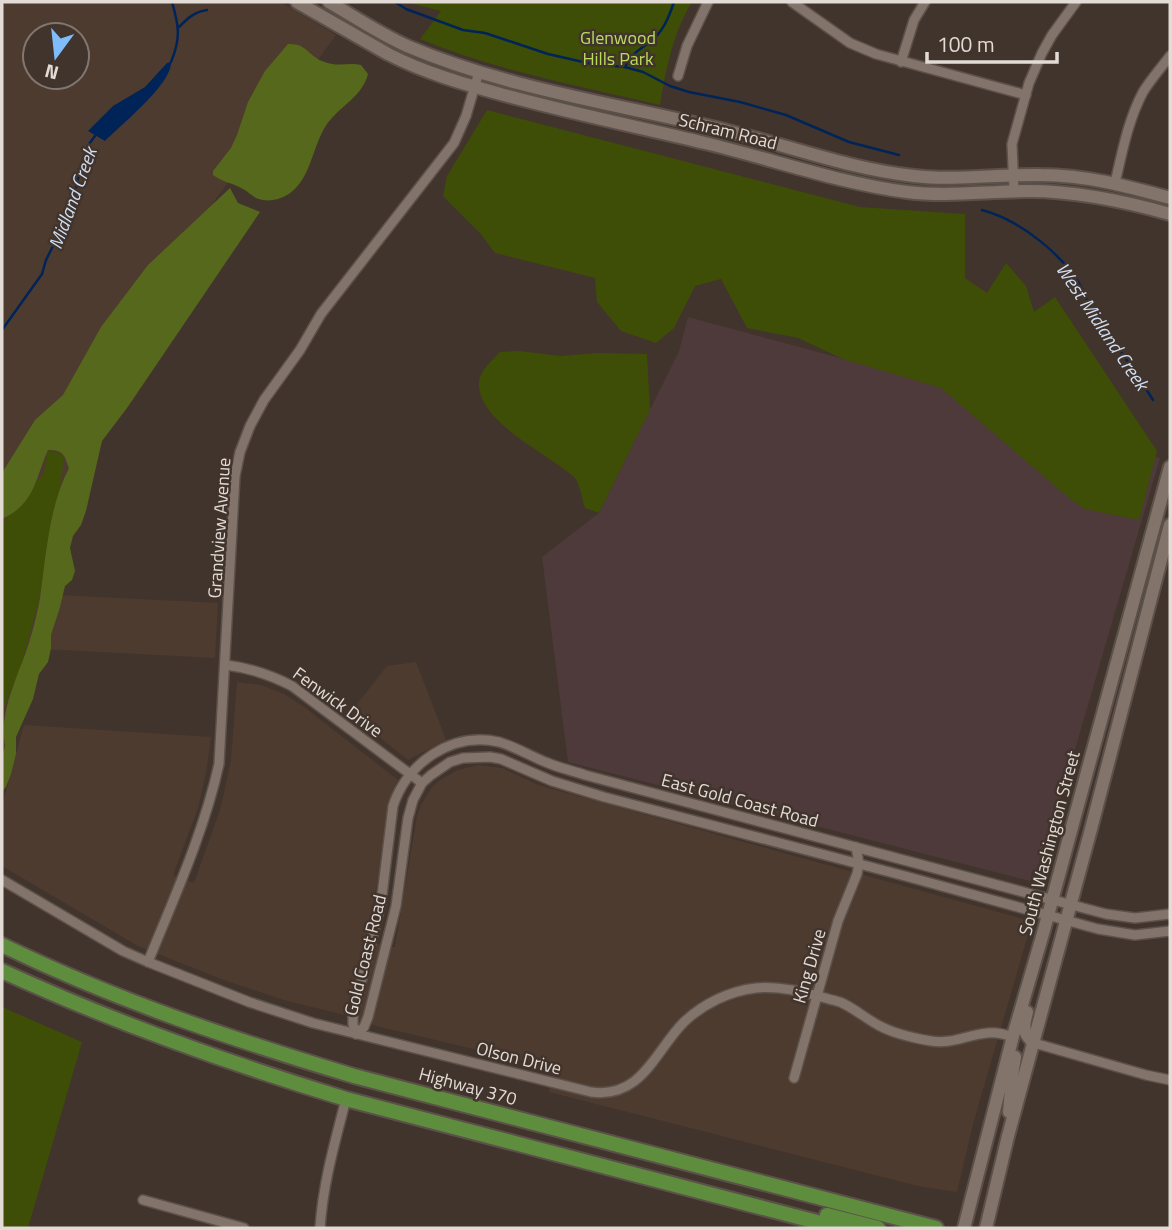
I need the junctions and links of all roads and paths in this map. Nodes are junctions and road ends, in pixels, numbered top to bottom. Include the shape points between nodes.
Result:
1 (297, 2) edge
2 (329, 2) edge
3 (708, 2) edge
4 (792, 2) edge
5 (926, 2) edge
6 (1076, 2) edge
7 (1169, 61) edge
8 (901, 62) junction
9 (479, 72) junction
10 (678, 76) dead end
11 (475, 87) junction
12 (1026, 95) junction
13 (1012, 175) junction
14 (1115, 183) junction
15 (1014, 191) junction
16 (1170, 198) edge
17 (1170, 214) edge
18 (1170, 467) edge
19 (1170, 525) edge
20 (226, 665) junction
21 (410, 773) junction
22 (608, 781) junction
23 (422, 783) junction
24 (604, 797) junction
25 (856, 847) junction
26 (869, 850) junction
27 (859, 864) junction
28 (2, 880) edge
29 (1052, 899) junction
30 (1071, 905) junction
31 (1170, 914) edge
32 (1048, 915) junction
33 (1067, 920) junction
34 (1170, 931) edge
35 (2, 945) edge
36 (1036, 958) junction
37 (148, 962) junction
38 (2, 971) edge
39 (817, 996) junction
40 (356, 1034) junction
41 (1012, 1037) junction
42 (1034, 1043) junction
43 (794, 1078) dead end
44 (1170, 1080) edge
45 (346, 1099) junction
46 (1008, 1136) junction
47 (143, 1199) dead end
48 (760, 1208) junction
49 (244, 1228) edge
50 (320, 1228) edge
51 (839, 1228) edge
52 (877, 1228) edge
53 (936, 1228) edge
54 (964, 1228) edge
55 (986, 1228) edge

1 - 11 main road, Schram Road via 404,62
2 - 9 main road, Schram Road via 404,45
3 - 10 street
4 - 8 street via 850,43
5 - 8 street via 914,20
6 - 12 street via 1047,43
7 - 14 street via 1140,98
8 - 12 street
9 - 11 street, Grandview Avenue
9 - 13 main road, Schram Road via 877,170 937,178
11 - 15 main road, Schram Road via 860,183 932,194
11 - 20 street, Grandview Avenue via 454,142 321,314 250,426 235,475
12 - 13 street via 1012,144
13 - 14 main road, Schram Road
13 - 15 street
14 - 16 main road, Schram Road
15 - 17 main road, Schram Road via 1096,197
18 - 29 main road, South Washington Street
19 - 30 main road, South Washington Street
20 - 21 street, Fenwick Drive via 257,671 292,686
20 - 37 street, Grandview Avenue via 213,791
21 - 22 street, East Gold Coast Road via 439,750 474,740 498,742
21 - 23 street, Fenwick Drive
21 - 40 street, Gold Coast Road via 393,806 381,903 353,1014
22 - 24 street
22 - 25 street, East Gold Coast Road
23 - 24 street, East Gold Coast Road via 450,762 490,757
23 - 40 street, Gold Coast Road via 411,807 396,906 368,1017
24 - 27 street, East Gold Coast Road
25 - 26 street, East Gold Coast Road
25 - 27 street, King Drive
26 - 27 street, King Drive
26 - 29 street, East Gold Coast Road
27 - 32 street, East Gold Coast Road
27 - 39 street, King Drive
28 - 37 street, Olson Drive
29 - 30 street, East Gold Coast Road
29 - 32 main road, South Washington Street
30 - 31 street, East Gold Coast Road via 1135,918
30 - 33 main road, South Washington Street
32 - 33 street, East Gold Coast Road
32 - 36 main road, South Washington Street
33 - 34 street, East Gold Coast Road via 1123,934
33 - 42 main road, South Washington Street
35 - 53 highway, Highway 370 via 148,1008 303,1061
36 - 41 main road, South Washington Street
36 - 42 main road via 1039,968 1024,1027
37 - 40 street, Olson Drive via 280,1013
38 - 45 highway via 164,1039
39 - 40 street, Olson Drive via 750,989 703,1006 686,1020 646,1071 629,1086 613,1092 600,1093
39 - 41 street, Olson Drive via 847,1005 885,1028 932,1041 954,1041 983,1032
39 - 43 street, King Drive
41 - 46 main road via 1018,1047
41 - 54 main road, South Washington Street
42 - 44 street
42 - 46 main road, South Washington Street
45 - 48 highway
45 - 50 street via 326,1175
46 - 55 main road, South Washington Street
47 - 49 street
48 - 51 highway
48 - 52 highway via 815,1212

